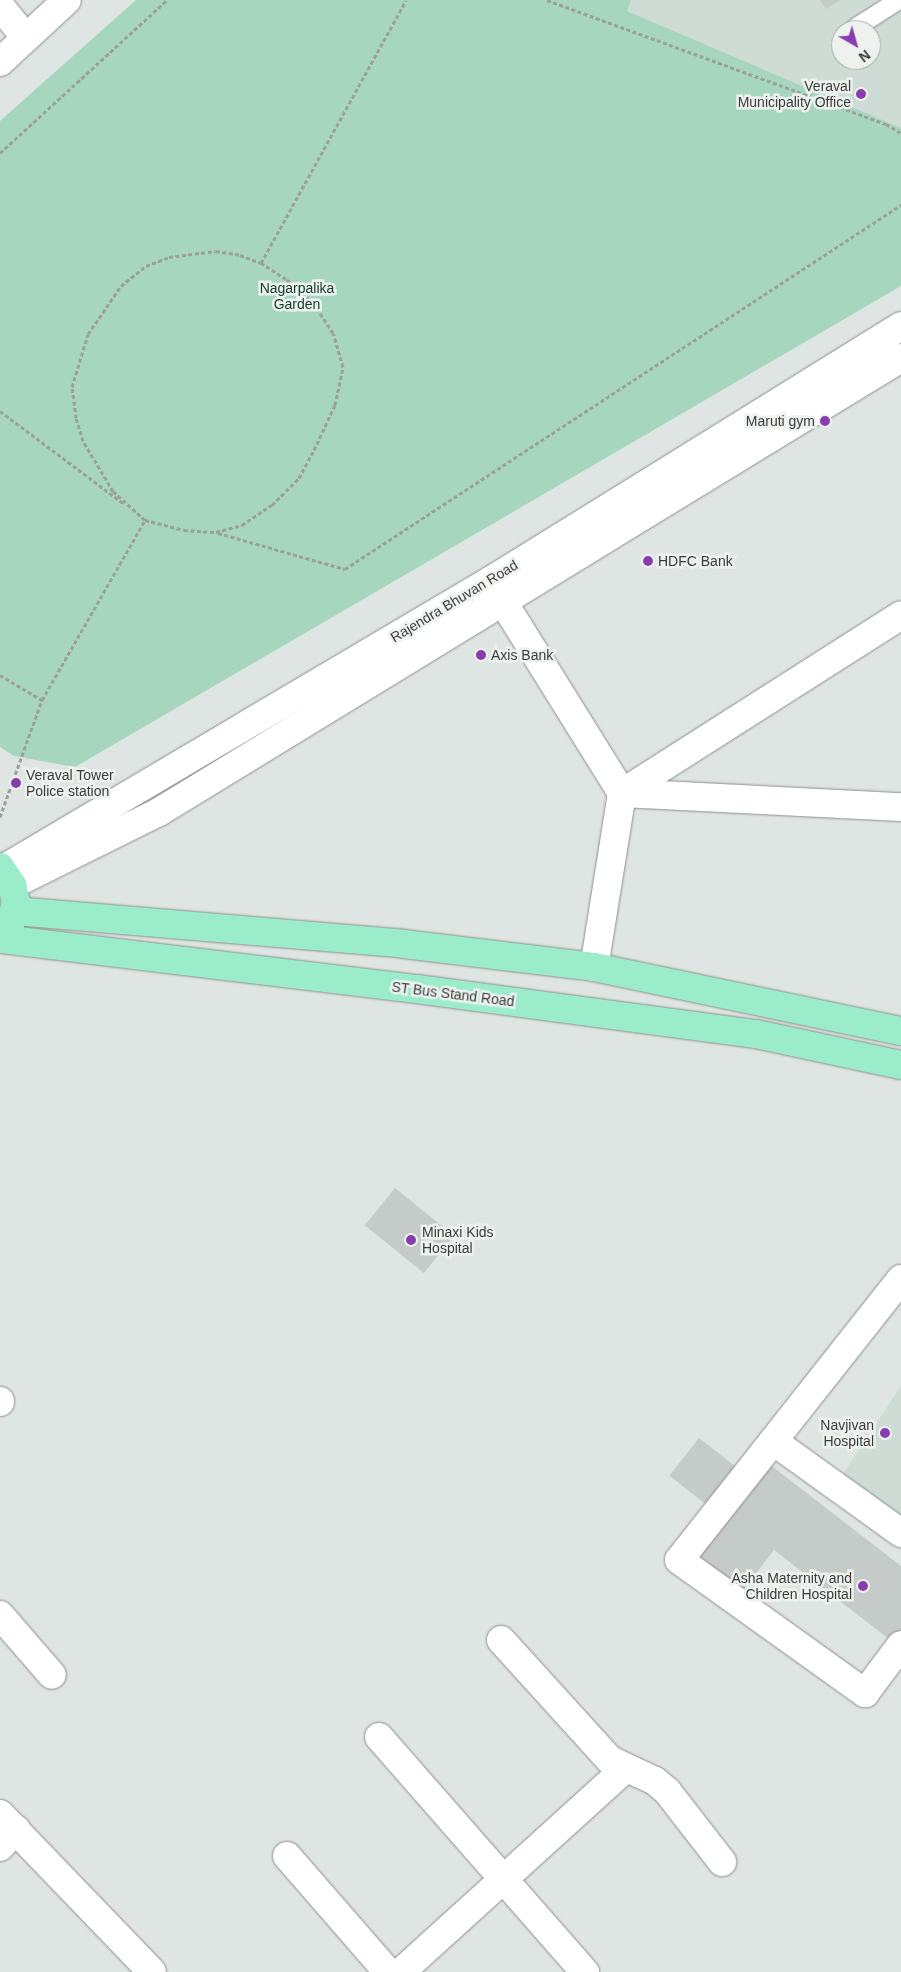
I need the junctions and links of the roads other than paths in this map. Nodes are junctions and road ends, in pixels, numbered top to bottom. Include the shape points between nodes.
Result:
1 (67, 0) edge
2 (899, 0) edge
3 (0, 6) edge
4 (868, 20) edge
5 (26, 38) junction
6 (0, 62) edge
7 (901, 326) edge
8 (901, 358) edge
9 (714, 456) junction
10 (496, 592) junction
11 (901, 615) edge
12 (622, 794) junction
13 (901, 807) edge
14 (8, 883) edge
15 (1, 940) edge
16 (594, 967) junction
17 (901, 1031) edge
18 (901, 1064) edge
19 (901, 1279) edge
20 (773, 1441) junction
21 (901, 1533) edge
22 (0, 1615) edge
23 (501, 1640) dead end
24 (901, 1645) edge
25 (52, 1675) dead end
26 (379, 1736) dead end
27 (625, 1769) junction
28 (5, 1830) edge
29 (287, 1856) dead end
30 (722, 1862) dead end
31 (505, 1878) junction
32 (152, 1972) edge
33 (388, 1972) edge
34 (401, 1972) edge
35 (585, 1972) edge

1 - 5 street
2 - 4 lane
3 - 5 street
5 - 6 street
7 - 9 street, Rajendra Bhuvan Road
8 - 9 street
9 - 10 street, Rajendra Bhuvan Road
10 - 12 street
10 - 14 street, Rajendra Bhuvan Road
11 - 12 street
12 - 13 street
12 - 16 street
14 - 15 main road
14 - 16 main road via 404,944
15 - 18 main road, ST Bus Stand Road via 408,988 756,1034
16 - 17 main road
19 - 20 street
20 - 21 street
20 - 24 street via 679,1560 865,1693
22 - 25 street
23 - 27 street via 592,1744
26 - 31 street
27 - 30 street via 649,1778 667,1791
27 - 31 street
28 - 32 street
29 - 33 street
31 - 34 street
31 - 35 street

